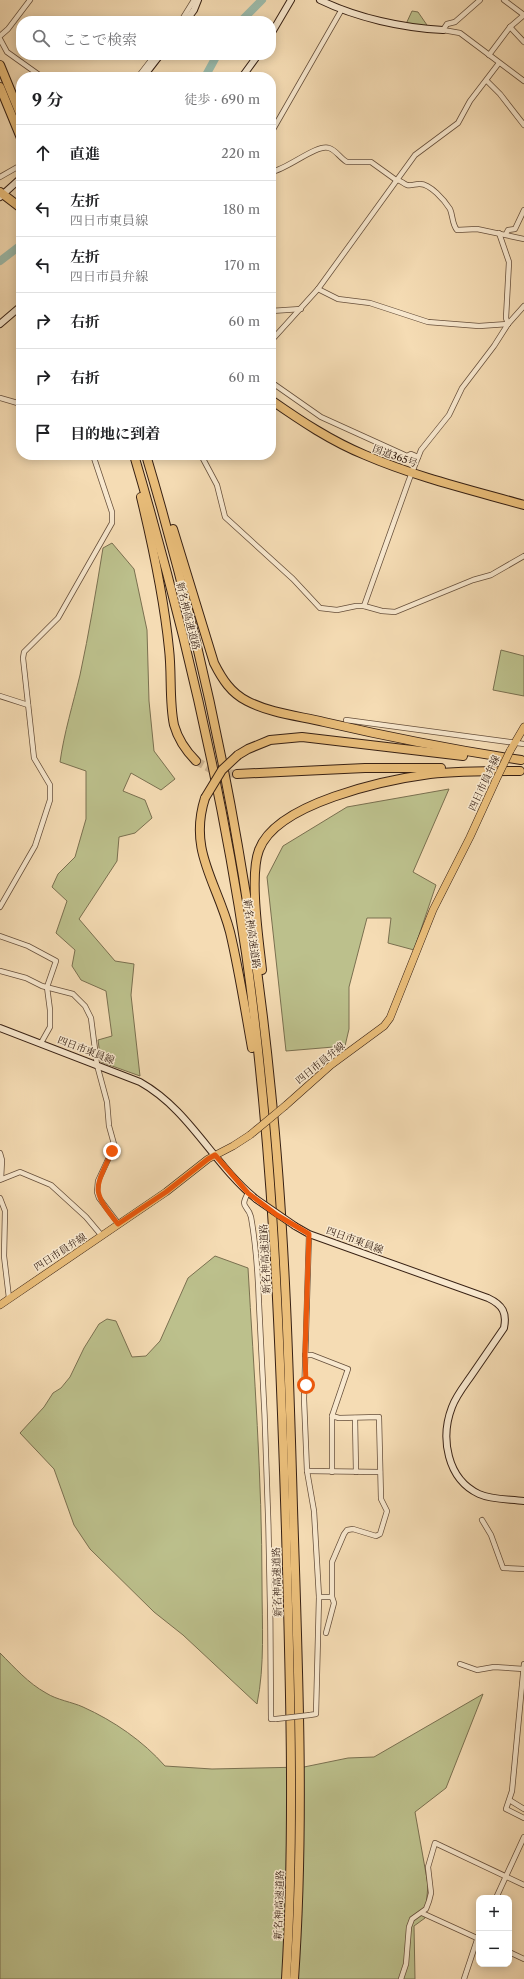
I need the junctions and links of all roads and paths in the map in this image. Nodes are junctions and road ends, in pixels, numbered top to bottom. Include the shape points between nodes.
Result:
1 (30, 0) edge
2 (194, 0) edge
3 (198, 0) edge
4 (292, 0) edge
5 (320, 0) edge
6 (480, 0) edge
7 (504, 0) edge
8 (342, 9) junction
9 (524, 15) edge
10 (18, 16) edge
11 (184, 16) edge
12 (190, 16) edge
13 (16, 19) edge
14 (276, 26) edge
15 (510, 27) junction
16 (443, 30) junction
17 (0, 37) edge
18 (524, 42) edge
19 (489, 55) junction
20 (16, 58) edge
21 (18, 60) edge
22 (151, 60) edge
23 (156, 60) edge
24 (254, 60) edge
25 (499, 63) junction
26 (0, 66) edge
27 (35, 72) edge
28 (142, 72) edge
29 (147, 72) edge
30 (246, 72) edge
31 (524, 81) edge
32 (487, 82) junction
33 (0, 87) edge
34 (16, 104) edge
35 (276, 124) edge
36 (524, 125) edge
37 (16, 126) edge
38 (16, 167) edge
39 (276, 171) edge
40 (0, 177) edge
41 (396, 180) junction
42 (16, 182) edge
43 (1, 194) edge
44 (16, 204) edge
45 (524, 210) edge
46 (499, 233) junction
47 (506, 234) junction
48 (524, 239) edge
49 (318, 289) junction
50 (524, 306) edge
51 (301, 309) junction
52 (16, 310) edge
53 (276, 311) edge
54 (0, 324) edge
55 (508, 324) junction
56 (276, 336) edge
57 (276, 386) edge
58 (0, 398) edge
59 (16, 403) edge
60 (276, 403) edge
61 (418, 457) junction
62 (95, 460) edge
63 (131, 460) edge
64 (135, 460) edge
65 (147, 460) edge
66 (148, 460) edge
67 (204, 460) edge
68 (412, 473) junction
69 (524, 505) edge
70 (524, 556) edge
71 (364, 606) junction
72 (0, 696) edge
73 (28, 705) junction
74 (346, 720) dead end
75 (524, 727) edge
76 (513, 743) junction
77 (524, 744) edge
78 (196, 760) tunnel mouth
79 (523, 761) edge
80 (522, 771) edge
81 (236, 774) tunnel mouth
82 (0, 907) edge
83 (0, 936) edge
84 (0, 971) edge
85 (47, 987) junction
86 (0, 1028) edge
87 (41, 1043) junction
88 (98, 1065) junction
89 (271, 1094) junction
90 (266, 1144) junction
91 (0, 1153) edge
92 (215, 1155) junction
93 (0, 1179) edge
94 (248, 1193) junction
95 (0, 1198) edge
96 (118, 1224) junction
97 (309, 1234) junction
98 (102, 1236) junction
99 (9, 1298) junction
100 (0, 1305) edge
101 (305, 1355) junction
102 (332, 1416) junction
103 (355, 1418) junction
104 (307, 1471) junction
105 (332, 1472) junction
106 (356, 1472) junction
107 (380, 1472) junction
108 (524, 1501) edge
109 (482, 1520) dead end
110 (524, 1569) edge
111 (319, 1597) junction
112 (332, 1597) junction
113 (326, 1633) dead end
114 (460, 1664) dead end
115 (524, 1664) edge
116 (524, 1669) edge
117 (512, 1801) dead end
118 (524, 1808) edge
119 (524, 1818) edge
120 (524, 1837) edge
121 (506, 1877) junction
122 (524, 1886) edge
123 (497, 1895) edge
124 (422, 1913) junction
125 (476, 1937) edge
126 (476, 1946) edge
127 (512, 1953) edge
128 (524, 1959) edge
129 (286, 1979) edge
130 (294, 1979) edge
131 (401, 1979) edge
132 (464, 1979) edge

1 - 10 street
2 - 11 street
3 - 12 main road
4 - 14 main road
5 - 8 main road
6 - 16 street via 455,22 447,24
7 - 9 street
8 - 16 main road via 414,28
8 - 35 street
9 - 15 street
13 - 17 street
15 - 18 street
15 - 19 street
16 - 19 street via 460,33
17 - 20 street via 7,52
19 - 25 street
21 - 27 street
22 - 28 street
23 - 29 main road
24 - 30 main road
25 - 31 street
25 - 32 street
26 - 34 highway
32 - 36 street via 500,94
32 - 41 street via 470,101 458,124 415,154
33 - 37 highway
38 - 40 street
39 - 41 street via 327,147 332,148 346,162 376,164
41 - 46 street via 407,185 420,184 429,187 449,209 457,230 477,228
41 - 49 street
42 - 43 main road
43 - 44 highway
45 - 47 street via 515,230 508,230
46 - 47 street
46 - 55 street via 509,262 506,318
47 - 48 street
49 - 51 street
49 - 55 street via 338,299 370,303 428,322 479,326
50 - 55 street
51 - 53 street
51 - 56 street
52 - 54 main road
55 - 61 street via 462,388 449,415
57 - 61 street via 321,417 408,456 411,454
58 - 59 street
60 - 68 highway, 国道365号 via 313,429 364,455
61 - 68 street
62 - 73 street via 112,512 112,523 58,618 24,652
63 - 78 highway via 151,536 163,604 174,725 182,745
64 - 90 highway, 新名神高速道路 via 189,660 220,806 246,953
65 - 89 highway, 新名神高速道路 via 182,582 216,727 244,881
66 - 79 highway via 179,548 214,663 225,682 238,696 268,709 416,743
67 - 71 street via 217,485 225,516 317,605 330,610
68 - 69 highway, 国道365号
68 - 71 street
70 - 71 street via 491,575 427,598 404,610 382,611
72 - 73 street
73 - 82 street via 34,758 50,785 50,800 35,846
74 - 76 street
75 - 76 main road, 四日市員弁線
76 - 77 street
76 - 92 main road, 四日市員弁線, bridge via 433,910 390,1018 384,1026 331,1065 250,1135
79 - 90 highway, bridge via 443,754 302,736 270,740 248,748 222,770 205,798 200,826 201,849 230,934 253,1051
80 - 81 highway via 365,768
80 - 89 highway via 431,774 375,784 318,803 283,821 268,834 256,859 255,881
83 - 85 street via 28,946 56,961
84 - 85 street
85 - 87 street via 50,1027
85 - 88 street via 73,994 85,1006 91,1018
86 - 87 main road, 四日市東員線
87 - 88 main road, 四日市東員線
88 - 92 main road, 四日市東員線 via 140,1082 164,1098
88 - 96 street via 114,1144 98,1181 97,1192
89 - 130 highway, 新名神高速道路 via 285,1298 297,1622 300,1843 299,1914
90 - 129 highway, 新名神高速道路 via 281,1380 291,1752 290,1914
91 - 93 street
92 - 94 main road, 四日市東員線
92 - 96 main road, 四日市員弁線
93 - 98 street via 20,1172 51,1185
94 - 97 main road, 四日市東員線, bridge
94 - 111 street, bridge via 244,1207 251,1216 255,1253 265,1432 271,1719 316,1714
95 - 99 street via 5,1211 4,1256
96 - 98 main road, 四日市員弁線
97 - 101 street
97 - 108 main road, 四日市東員線 via 488,1298 501,1305 506,1319 504,1328 452,1406 447,1422 446,1444 458,1477 468,1487 491,1497
98 - 99 main road, 四日市員弁線
99 - 100 main road, 四日市員弁線
101 - 102 street via 312,1355 348,1368
101 - 104 street
102 - 103 street
102 - 105 street
103 - 106 street
103 - 107 street via 379,1418
104 - 105 street
104 - 111 street via 314,1511
105 - 106 street
106 - 107 street
107 - 112 street via 381,1499 387,1516 380,1534 376,1536 353,1529 347,1530 344,1534 332,1562
109 - 110 street via 491,1535 503,1568
111 - 112 street
112 - 113 street via 334,1603
114 - 116 street via 477,1670 494,1667
115 - 116 street
116 - 119 street via 512,1791 506,1809
117 - 118 street
120 - 121 street
121 - 122 street
121 - 123 street
121 - 124 street via 436,1843 428,1867 431,1893 426,1909
124 - 125 street
124 - 131 street via 412,1919 409,1927 406,1964
126 - 132 street
127 - 128 street

